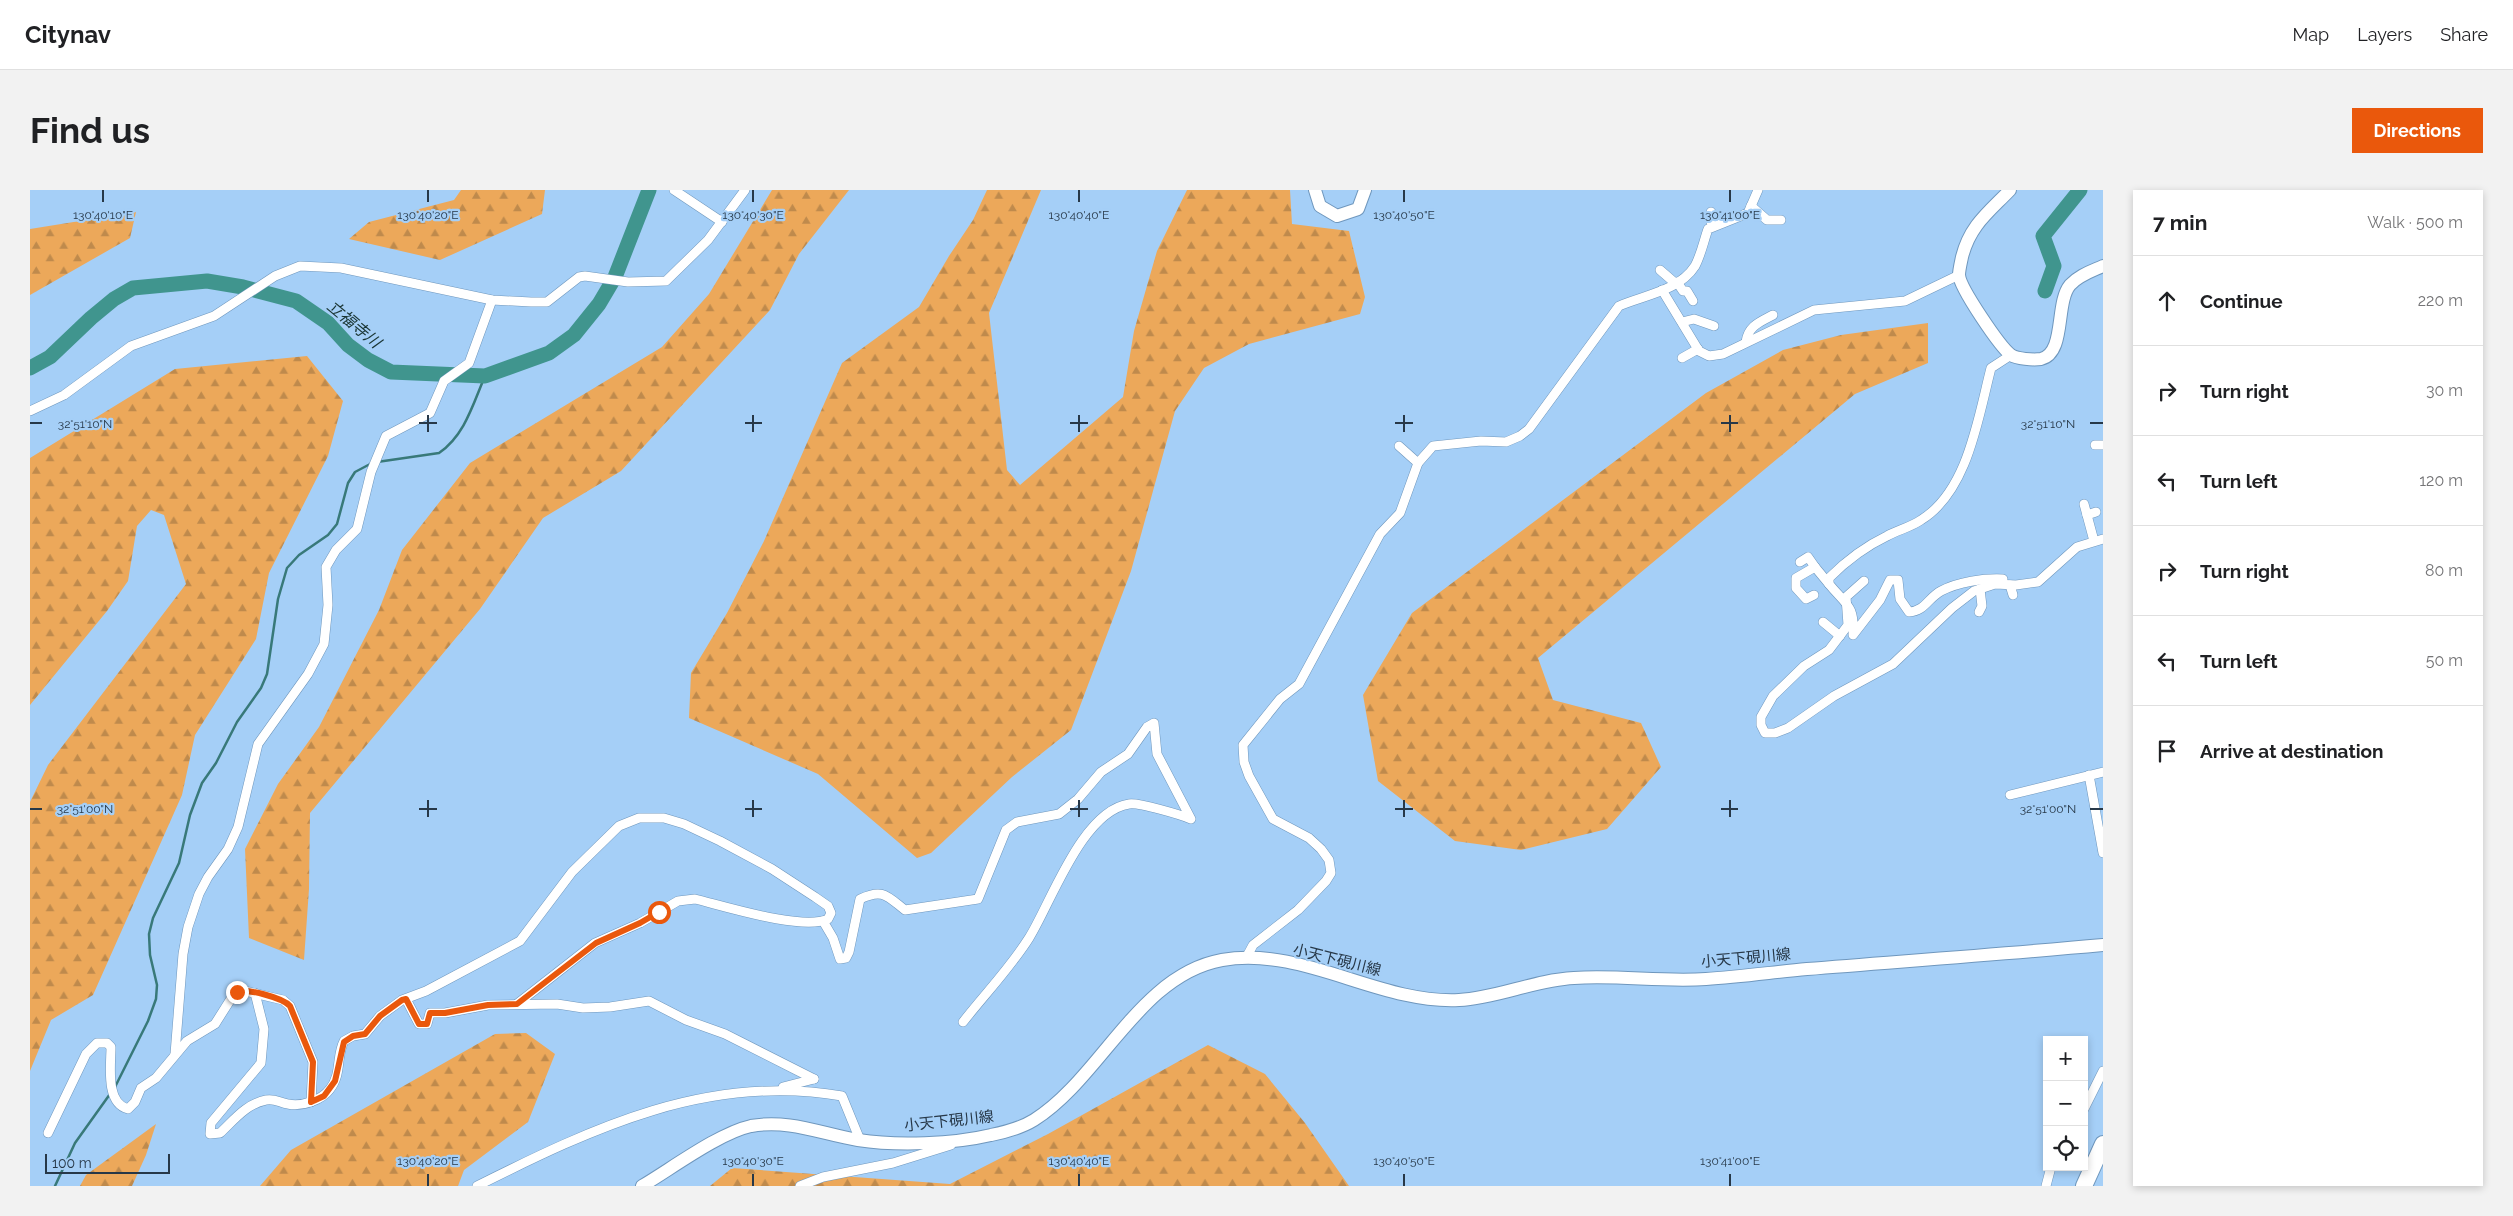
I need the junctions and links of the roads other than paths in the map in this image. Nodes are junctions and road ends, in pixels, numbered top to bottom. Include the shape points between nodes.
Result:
1 (674, 190) edge
2 (745, 190) edge
3 (1315, 190) edge
4 (1365, 190) edge
5 (1758, 190) edge
6 (2010, 190) edge
7 (1751, 206) junction
8 (1711, 212) dead end
9 (1781, 220) dead end
10 (722, 222) junction
11 (1713, 226) junction
12 (2103, 266) edge
13 (1660, 270) dead end
14 (1959, 275) junction
15 (1676, 283) junction
16 (1662, 290) junction
17 (492, 300) junction
18 (1693, 301) dead end
19 (1773, 315) dead end
20 (1682, 322) junction
21 (1714, 326) dead end
22 (1746, 342) junction
23 (1698, 349) junction
24 (2011, 355) junction
25 (1682, 358) dead end
26 (30, 411) edge
27 (1399, 446) dead end
28 (1418, 463) junction
29 (2084, 504) dead end
30 (2099, 540) edge
31 (1800, 562) dead end
32 (1814, 567) junction
33 (1864, 581) dead end
34 (1829, 584) junction
35 (2011, 585) junction
36 (1980, 589) junction
37 (1814, 595) dead end
38 (2013, 595) dead end
39 (1848, 604) junction
40 (1980, 612) dead end
41 (1823, 622) dead end
42 (1840, 636) junction
43 (2103, 772) edge
44 (2089, 775) junction
45 (2010, 795) dead end
46 (2103, 853) edge
47 (823, 921) junction
48 (2103, 945) edge
49 (1246, 958) junction
50 (255, 993) junction
51 (406, 999) junction
52 (517, 1004) junction
53 (963, 1022) dead end
54 (175, 1054) junction
55 (2103, 1072) edge
56 (776, 1090) junction
57 (2088, 1101) edge
58 (311, 1102) junction
59 (48, 1133) dead end
60 (986, 1136) junction
61 (860, 1140) junction
62 (2103, 1144) edge
63 (2050, 1171) edge
64 (477, 1186) edge
65 (642, 1186) edge
66 (800, 1186) edge
67 (2046, 1186) edge
68 (2084, 1186) edge

1 - 10 street
2 - 10 street
3 - 4 main road via 1320,206 1337,216 1358,209
5 - 7 street
6 - 14 main road via 1977,222 1962,256
7 - 9 street via 1767,220
7 - 11 street via 1748,213
8 - 11 street
10 - 17 street via 666,281 628,282 579,277 547,302
11 - 15 street via 1708,228 1694,266
12 - 24 main road via 2082,275 2065,293 2052,352 2041,359
13 - 15 street
14 - 22 street via 1905,301 1814,310
14 - 24 main road via 1972,302
15 - 16 street
15 - 18 street via 1687,291
16 - 20 street
16 - 28 street via 1619,306 1529,429 1520,436 1506,442 1433,446
17 - 26 street via 341,268 300,266 275,276 214,316 131,346 64,396
17 - 54 street via 469,363 444,381 430,412 386,436 373,468 357,529 336,550 326,567 328,605 324,644 308,674 258,744 238,827 199,894 188,926 182,954
19 - 22 street via 1754,325 1747,334
20 - 21 street via 1694,319
20 - 23 street
22 - 23 street via 1723,354 1710,356
23 - 25 street
24 - 34 street via 1991,368 1956,483 1940,505 1921,520 1861,549 1829,578
27 - 28 street
28 - 49 street via 1400,513 1380,534 1299,684 1280,699 1243,745 1249,776 1273,819 1309,838 1321,849 1329,860 1331,873 1298,910 1253,945
29 - 30 street via 2091,513
30 - 35 street via 2077,547 2038,582
31 - 32 street via 1808,557
32 - 34 street
32 - 37 street via 1796,578 1796,588 1806,600
33 - 39 street via 1846,597
34 - 39 street
35 - 36 street via 1996,584
35 - 38 street
35 - 39 street via 2009,579 1972,582 1940,592 1918,612 1909,612 1900,600 1898,580 1890,580 1880,600 1853,635 1855,616
36 - 40 street
36 - 42 street via 1952,608 1893,664 1834,696 1788,728 1765,733 1761,717 1773,696 1804,666 1829,650
39 - 42 street via 1848,625
41 - 42 street
43 - 44 street
44 - 45 street
44 - 46 street
47 - 51 street via 828,919 828,906 772,869 684,824 664,818 639,818 619,826 572,872 520,941
47 - 52 street via 784,920 695,899 678,901 596,943
47 - 53 street via 840,959 846,958 849,952 860,899 872,893 882,893 905,910 978,899 1006,830 1017,822 1059,814 1078,799 1102,772 1128,754 1154,723 1157,754 1191,819 1143,804 1116,808 1102,819 1087,833 1058,880 1029,939
48 - 49 main road, 小天下硯川線 via 1704,979 1575,978 1545,981 1482,998 1458,1000 1429,1000 1302,965
49 - 60 main road, 小天下硯川線 via 1221,960 1194,968 1172,982 1063,1096 1037,1118 1017,1129
50 - 54 street via 247,990 237,992 215,1024 195,1035
50 - 58 street via 283,1000 290,1006 313,1062
50 - 58 street via 264,1029 262,1063 211,1123 210,1134 220,1134 243,1110 266,1100 276,1099 289,1105
51 - 52 street via 419,1024 427,1024 430,1013
51 - 58 street via 380,1016 365,1034 344,1042 335,1081 324,1096
52 - 56 street via 583,1008 649,1002 725,1034 814,1079
54 - 59 street via 156,1078 141,1088 128,1109 113,1094 111,1047 107,1043 97,1043 86,1054
55 - 57 street
56 - 61 street via 842,1096
56 - 64 street via 692,1099 658,1108 620,1121
60 - 61 main road, 小天下硯川線 via 899,1143
60 - 66 street via 893,1163 823,1177
61 - 65 main road, 小天下硯川線 via 812,1128 778,1124 748,1127 719,1140
62 - 68 highway
63 - 67 street

